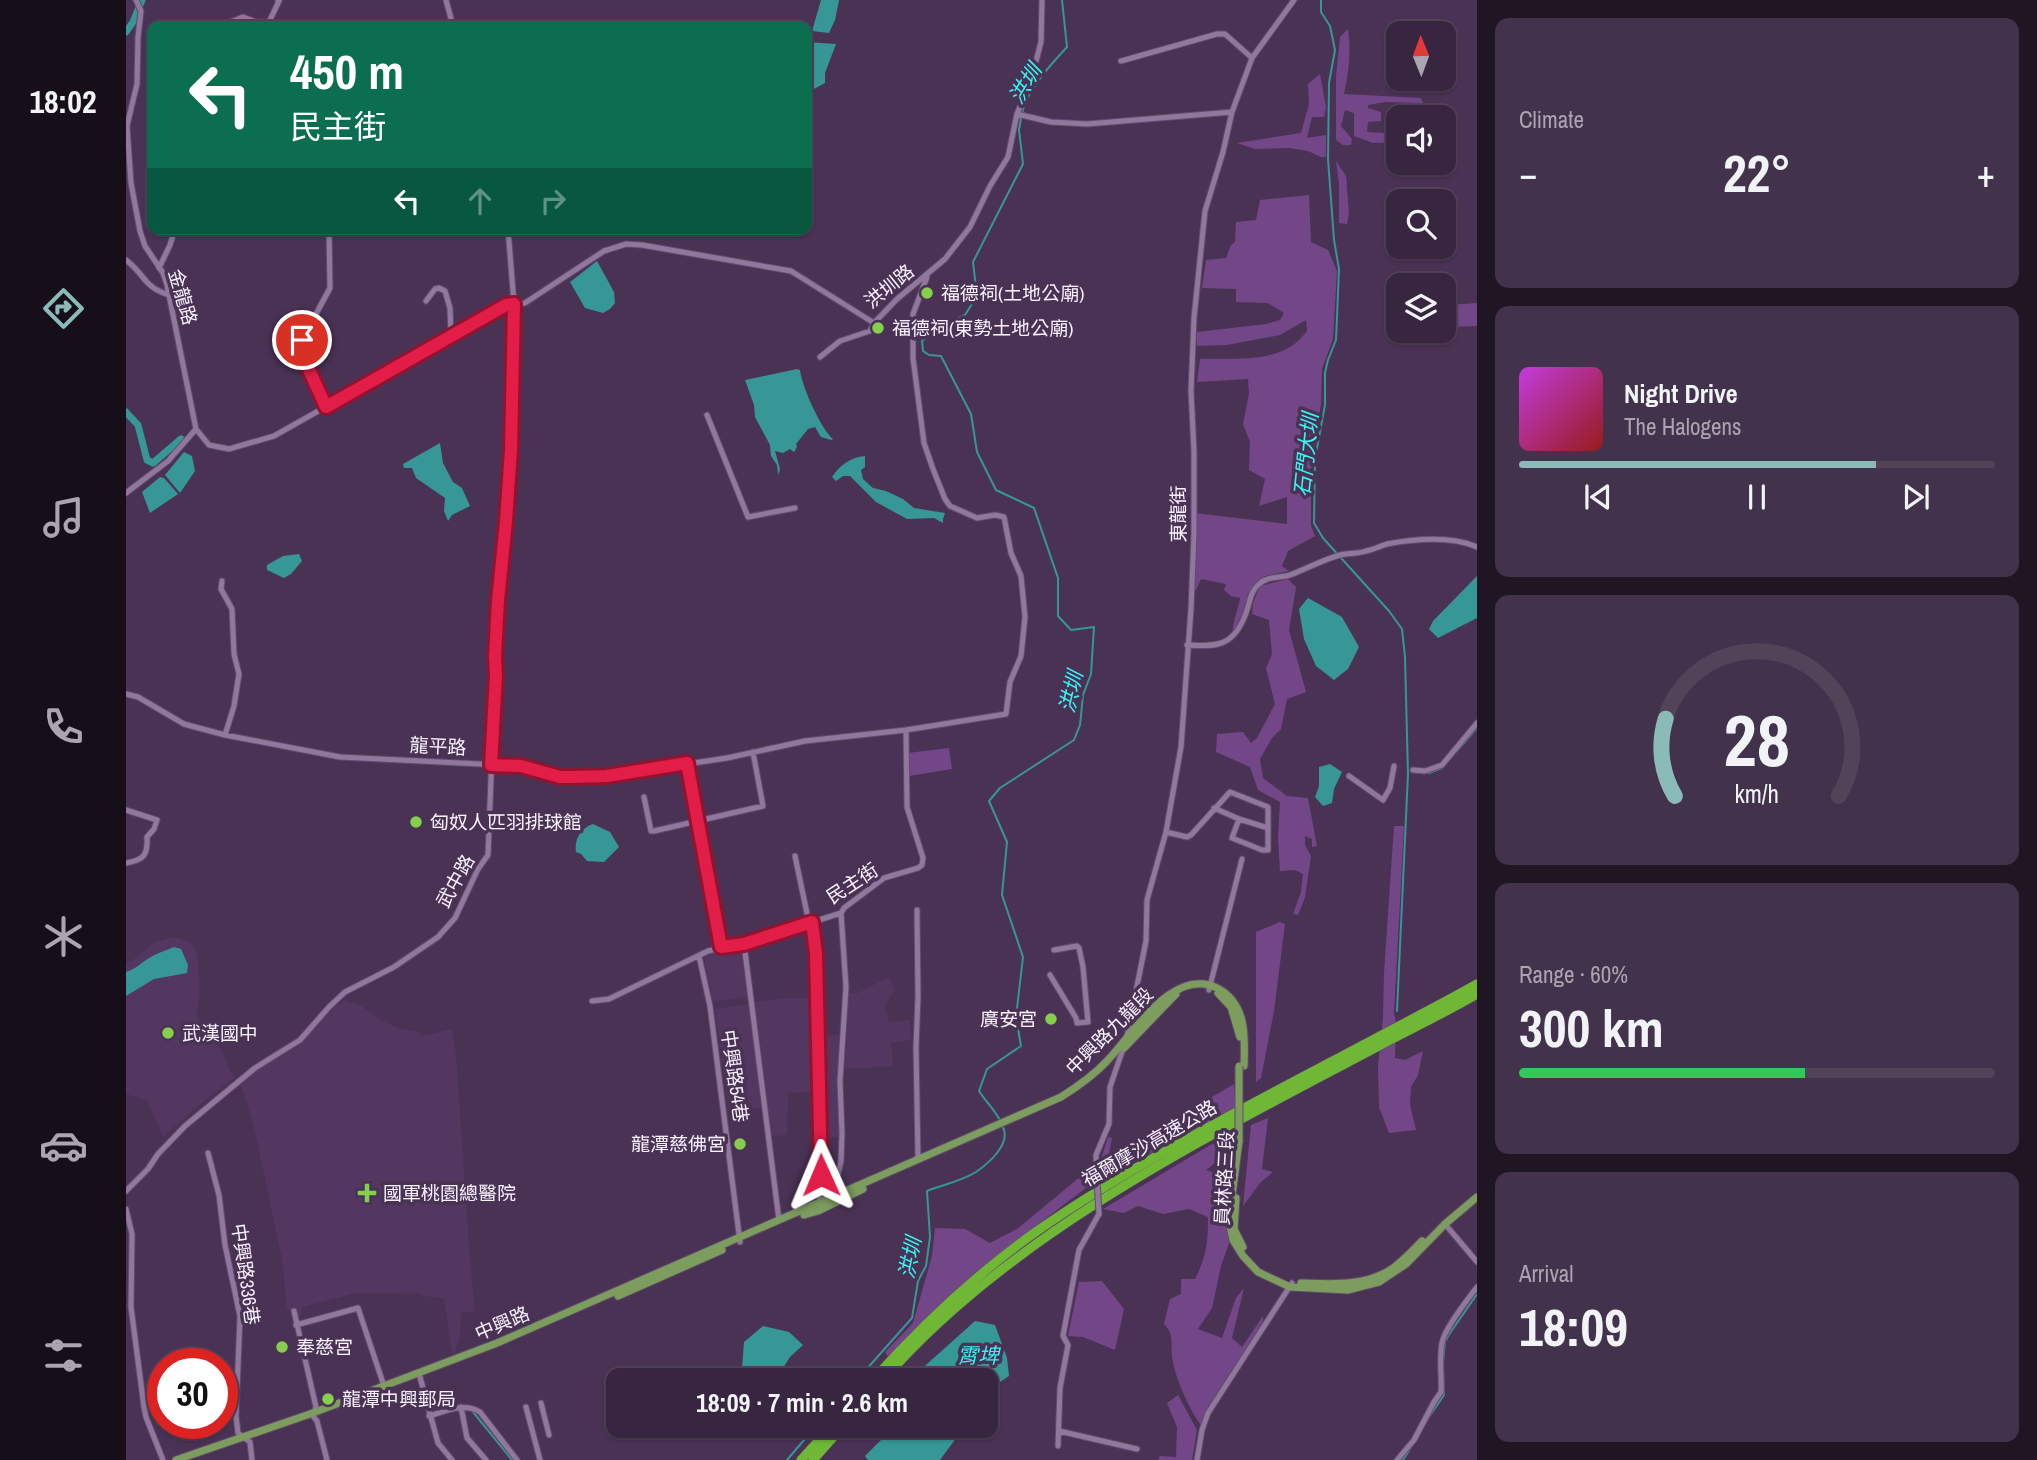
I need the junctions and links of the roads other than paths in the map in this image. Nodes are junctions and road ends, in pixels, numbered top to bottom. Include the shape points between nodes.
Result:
1 (278, 0) edge
2 (446, 0) edge
3 (1042, 0) edge
4 (1294, 0) edge
5 (137, 2) edge
6 (233, 21) edge
7 (253, 21) edge
8 (269, 21) edge
9 (452, 21) edge
10 (1252, 58) junction
11 (1121, 61) dead end
12 (1232, 112) junction
13 (1017, 114) junction
14 (173, 235) dead end
15 (329, 235) edge
16 (508, 235) edge
17 (126, 260) edge
18 (159, 268) junction
19 (928, 275) junction
20 (169, 295) junction
21 (426, 301) dead end
22 (514, 304) junction
23 (874, 323) junction
24 (451, 336) junction
25 (820, 358) dead end
26 (326, 407) junction
27 (707, 415) dead end
28 (196, 429) junction
29 (126, 493) edge
30 (795, 508) dead end
31 (1477, 547) edge
32 (222, 581) dead end
33 (1188, 645) junction
34 (126, 694) edge
35 (1477, 723) edge
36 (906, 730) junction
37 (225, 735) junction
38 (753, 752) junction
39 (687, 763) junction
40 (491, 765) junction
41 (1394, 766) dead end
42 (1413, 770) dead end
43 (1349, 776) dead end
44 (645, 797) dead end
45 (1214, 808) junction
46 (126, 810) edge
47 (1239, 819) junction
48 (697, 823) junction
49 (1268, 828) junction
50 (1166, 832) junction
51 (795, 856) dead end
52 (1242, 859) dead end
53 (126, 863) edge
54 (917, 910) dead end
55 (841, 913) junction
56 (810, 923) junction
57 (744, 944) junction
58 (721, 947) junction
59 (1054, 950) dead end
60 (699, 956) junction
61 (1050, 975) dead end
62 (1477, 984) edge
63 (1209, 988) junction
64 (1477, 994) edge
65 (592, 1001) dead end
66 (1399, 1030) junction
67 (1125, 1043) junction
68 (208, 1153) dead end
69 (918, 1161) junction
70 (126, 1191) edge
71 (1477, 1197) edge
72 (833, 1200) junction
73 (819, 1207) junction
74 (126, 1209) edge
75 (779, 1220) junction
76 (1445, 1224) junction
77 (739, 1240) junction
78 (1477, 1262) edge
79 (1291, 1285) junction
80 (1477, 1287) edge
81 (294, 1311) dead end
82 (296, 1325) junction
83 (884, 1368) edge
84 (895, 1368) edge
85 (420, 1377) junction
86 (384, 1388) junction
87 (541, 1403) dead end
88 (526, 1407) dead end
89 (461, 1408) junction
90 (314, 1414) junction
91 (429, 1416) junction
92 (1059, 1431) junction
93 (549, 1435) dead end
94 (245, 1438) junction
95 (821, 1438) edge
96 (832, 1438) edge
97 (1058, 1446) dead end
98 (1138, 1449) dead end
99 (163, 1460) edge
100 (176, 1460) edge
101 (188, 1460) edge
102 (252, 1460) edge
103 (327, 1460) edge
104 (452, 1460) edge
105 (486, 1460) edge
106 (517, 1460) edge
107 (540, 1460) edge
108 (802, 1460) edge
109 (813, 1460) edge
110 (1197, 1460) edge
111 (1397, 1460) edge

1 - 8 street
2 - 9 street
3 - 13 street, 洪圳路 via 1041,42
4 - 10 street, 東龍街
5 - 18 street, 金龍路 via 141,10 137,84 128,126 131,183 140,231
6 - 7 street via 243,17
10 - 11 street via 1225,34 1217,34
10 - 12 street, 東龍街
12 - 13 street via 1087,124
12 - 33 street, 東龍街 via 1205,211 1194,318 1194,543
13 - 19 street, 洪圳路 via 1008,157 970,227
14 - 18 street
15 - 26 street via 330,289 298,342
16 - 22 street, 武中路
17 - 20 street via 145,283
18 - 20 street, 金龍路
19 - 23 street, 洪圳路
19 - 36 street, 龍平路 via 913,314 924,443 950,506 977,518 1004,517 1021,576 1025,630 1006,714
20 - 28 street, 金龍路
21 - 24 street via 435,289 446,291
22 - 23 street, 洪圳路 via 525,303 604,251 626,244 791,271
22 - 24 street, 洪圳路
22 - 40 street, 武中路 via 511,450
23 - 25 street via 870,331 840,341
24 - 26 street, 洪圳路
26 - 28 street, 洪圳路 via 274,436 229,449 209,445
27 - 30 street via 748,517
28 - 29 street via 168,461
31 - 33 street via 1418,541 1386,545 1271,578 1252,592 1242,622 1228,641
32 - 37 street via 221,589 232,609 239,674
33 - 50 street, 東龍街 via 1181,747
34 - 37 street, 龍平路 via 138,696 184,724
35 - 42 street via 1442,765
36 - 38 street, 龍平路 via 804,741
36 - 55 street, 民主街 via 907,807 922,865 884,878
37 - 40 street, 龍平路 via 340,757
38 - 39 street, 龍平路
38 - 48 street via 763,806
39 - 40 street, 龍平路 via 574,777
39 - 48 street
40 - 70 street, 武中路 via 488,855 455,918 430,944 345,992 300,1040 255,1068 184,1126
41 - 43 street via 1384,800
44 - 48 street via 651,831
45 - 47 street
45 - 49 street via 1230,792 1268,807
45 - 50 street via 1191,835
46 - 53 street via 157,820 142,858
47 - 49 street
47 - 49 street via 1232,838 1262,850 1268,850
48 - 58 street
50 - 67 street, 東龍街 via 1147,900 1146,941
51 - 56 street
52 - 63 street
54 - 69 street
55 - 56 street, 民主街
55 - 72 street via 846,987 842,1135
56 - 57 street, 民主街
56 - 73 street via 816,954
57 - 58 street, 民主街
57 - 75 street
58 - 60 street, 民主街
59 - 61 street via 1079,948 1088,1023 1077,1023
60 - 65 street, 民主街 via 610,999
60 - 77 street, 中興路54巷 via 710,1006
62 - 66 highway, 福爾摩沙高速公路
63 - 67 main road, 中興路九龍段 via 1177,993
63 - 79 main road, 員林路三段, bridge via 1231,1007 1242,1042 1241,1141 1230,1211 1233,1240 1258,1272
64 - 66 highway, 福爾摩沙高速公路
66 - 83 highway, 福爾摩沙高速公路 via 1179,1144 1068,1211 1006,1255 929,1320
66 - 84 highway, 福爾摩沙高速公路 via 1043,1239 983,1284
67 - 69 main road, 中興路九龍段 via 1085,1086 1038,1112
67 - 92 street, 東龍街, bridge via 1110,1087 1109,1124 1096,1155 1098,1214 1079,1250 1063,1336 1068,1345
68 - 94 street, 中興路336巷 via 240,1317 236,1416 238,1433
69 - 72 main road
71 - 76 main road, 員林路三段
72 - 73 main road, 中興路
73 - 75 main road, 中興路
73 - 77 main road, 中興路
74 - 99 street via 132,1234 131,1307 144,1407
75 - 77 main road, 中興路
76 - 78 street
76 - 79 main road, 員林路三段 via 1406,1264 1370,1286 1348,1290
77 - 85 main road, 中興路 via 597,1306
77 - 86 main road, 中興路
79 - 110 street via 1208,1413
80 - 111 street via 1444,1336 1441,1392
81 - 82 street
82 - 86 street via 358,1308
82 - 90 street
85 - 86 main road, 中興路
85 - 91 street
86 - 90 main road, 中興路
87 - 93 street
88 - 107 street
89 - 91 street
89 - 105 street via 467,1438
89 - 106 street via 480,1412
90 - 94 main road, 中興路
90 - 103 street
91 - 104 street via 438,1443
92 - 97 street
92 - 98 street
94 - 100 main road, 中興路
94 - 101 main road, 中興路
94 - 102 street, 中興路336巷 via 250,1442
95 - 108 highway
96 - 109 highway

